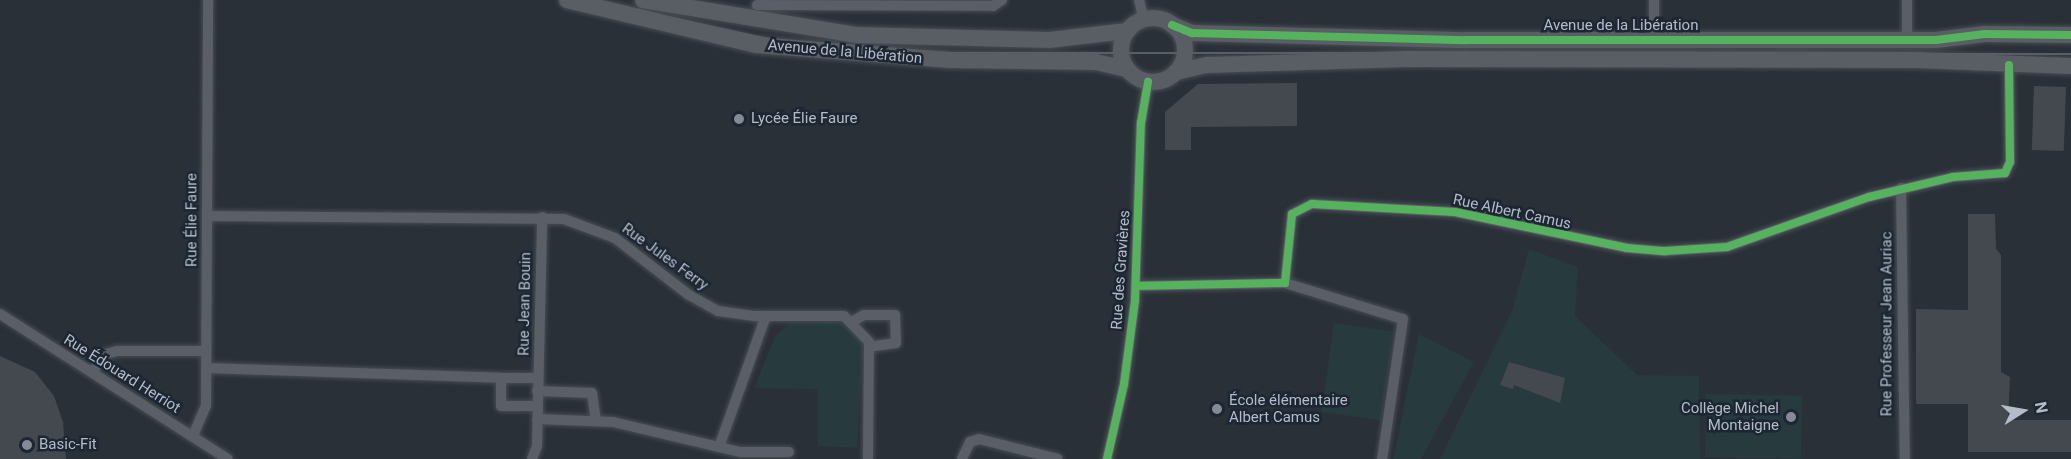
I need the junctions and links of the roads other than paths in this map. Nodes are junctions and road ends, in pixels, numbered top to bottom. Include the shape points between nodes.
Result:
1 (208, 0) edge
2 (567, 0) edge
3 (644, 0) edge
4 (1002, 0) edge
5 (1139, 0) edge
6 (1654, 0) edge
7 (1907, 0) edge
8 (757, 9) edge
9 (1144, 20) junction
10 (1172, 25) junction
11 (1127, 31) junction
12 (2071, 34) edge
13 (1907, 39) junction
14 (1654, 40) junction
15 (2009, 66) junction
16 (2071, 66) edge
17 (1127, 69) junction
18 (1176, 72) junction
19 (1148, 82) junction
20 (1901, 188) junction
21 (207, 216) junction
22 (542, 217) junction
23 (1285, 283) junction
24 (1136, 286) junction
25 (0, 314) edge
26 (766, 316) junction
27 (853, 321) junction
28 (869, 347) junction
29 (206, 351) junction
30 (206, 368) junction
31 (92, 372) junction
32 (501, 378) junction
33 (538, 378) junction
34 (537, 391) junction
35 (537, 406) junction
36 (537, 419) junction
37 (596, 420) junction
38 (193, 436) junction
39 (719, 447) junction
40 (789, 452) dead end
41 (228, 459) edge
42 (532, 459) edge
43 (868, 459) edge
44 (962, 459) edge
45 (1058, 459) edge
46 (1107, 459) edge
47 (1382, 459) edge
48 (1905, 459) edge

1 - 21 street, Rue Élie Faure
2 - 17 street, Avenue de la Libération via 756,45 950,60 1096,62
3 - 8 street, Avenue de la Libération
4 - 8 street via 993,6
5 - 9 street
6 - 14 street
7 - 13 street
8 - 11 street, Avenue de la Libération via 857,35 1049,40
9 - 10 street
9 - 11 street
10 - 14 street, Avenue de la Libération via 1208,34
10 - 18 street via 1185,49
11 - 17 street via 1121,54
12 - 13 street, Avenue de la Libération
13 - 14 street, Avenue de la Libération
15 - 16 street
15 - 18 street via 1916,60 1406,59 1207,65
15 - 20 street via 2009,169
17 - 19 street
18 - 19 street
19 - 24 street, Rue des Gravières via 1141,123
20 - 23 street, Rue Albert Camus via 1762,237 1694,251 1573,239 1455,212 1312,204 1292,214
20 - 48 street, Rue Professeur Jean Auriac
21 - 22 street, Rue Jules Ferry
21 - 29 street, Rue Élie Faure
22 - 26 street, Rue Jules Ferry via 591,226 615,238 689,295 718,311
22 - 33 street, Rue Jean Bouin
23 - 24 street
23 - 47 street via 1403,319
24 - 46 street, Rue des Gravières via 1124,384
25 - 31 street, Rue Édouard Herriot
26 - 27 street, Rue Jules Ferry via 844,316
26 - 39 street
27 - 28 street
27 - 28 street via 864,315 895,315 896,343
28 - 43 street
29 - 30 street, Rue Élie Faure
29 - 31 street via 117,351 106,354
30 - 32 street
30 - 38 street, Rue Élie Faure via 206,406
31 - 38 street, Rue Édouard Herriot
32 - 33 street
32 - 35 street via 501,406
33 - 34 street, Rue Jean Bouin
34 - 35 street, Rue Jean Bouin
34 - 37 street via 588,391 595,399
35 - 36 street, Rue Jean Bouin
36 - 37 street
36 - 42 street, Rue Jean Bouin
37 - 39 street
38 - 41 street, Rue Édouard Herriot
39 - 40 street
44 - 45 street via 970,442 979,439

